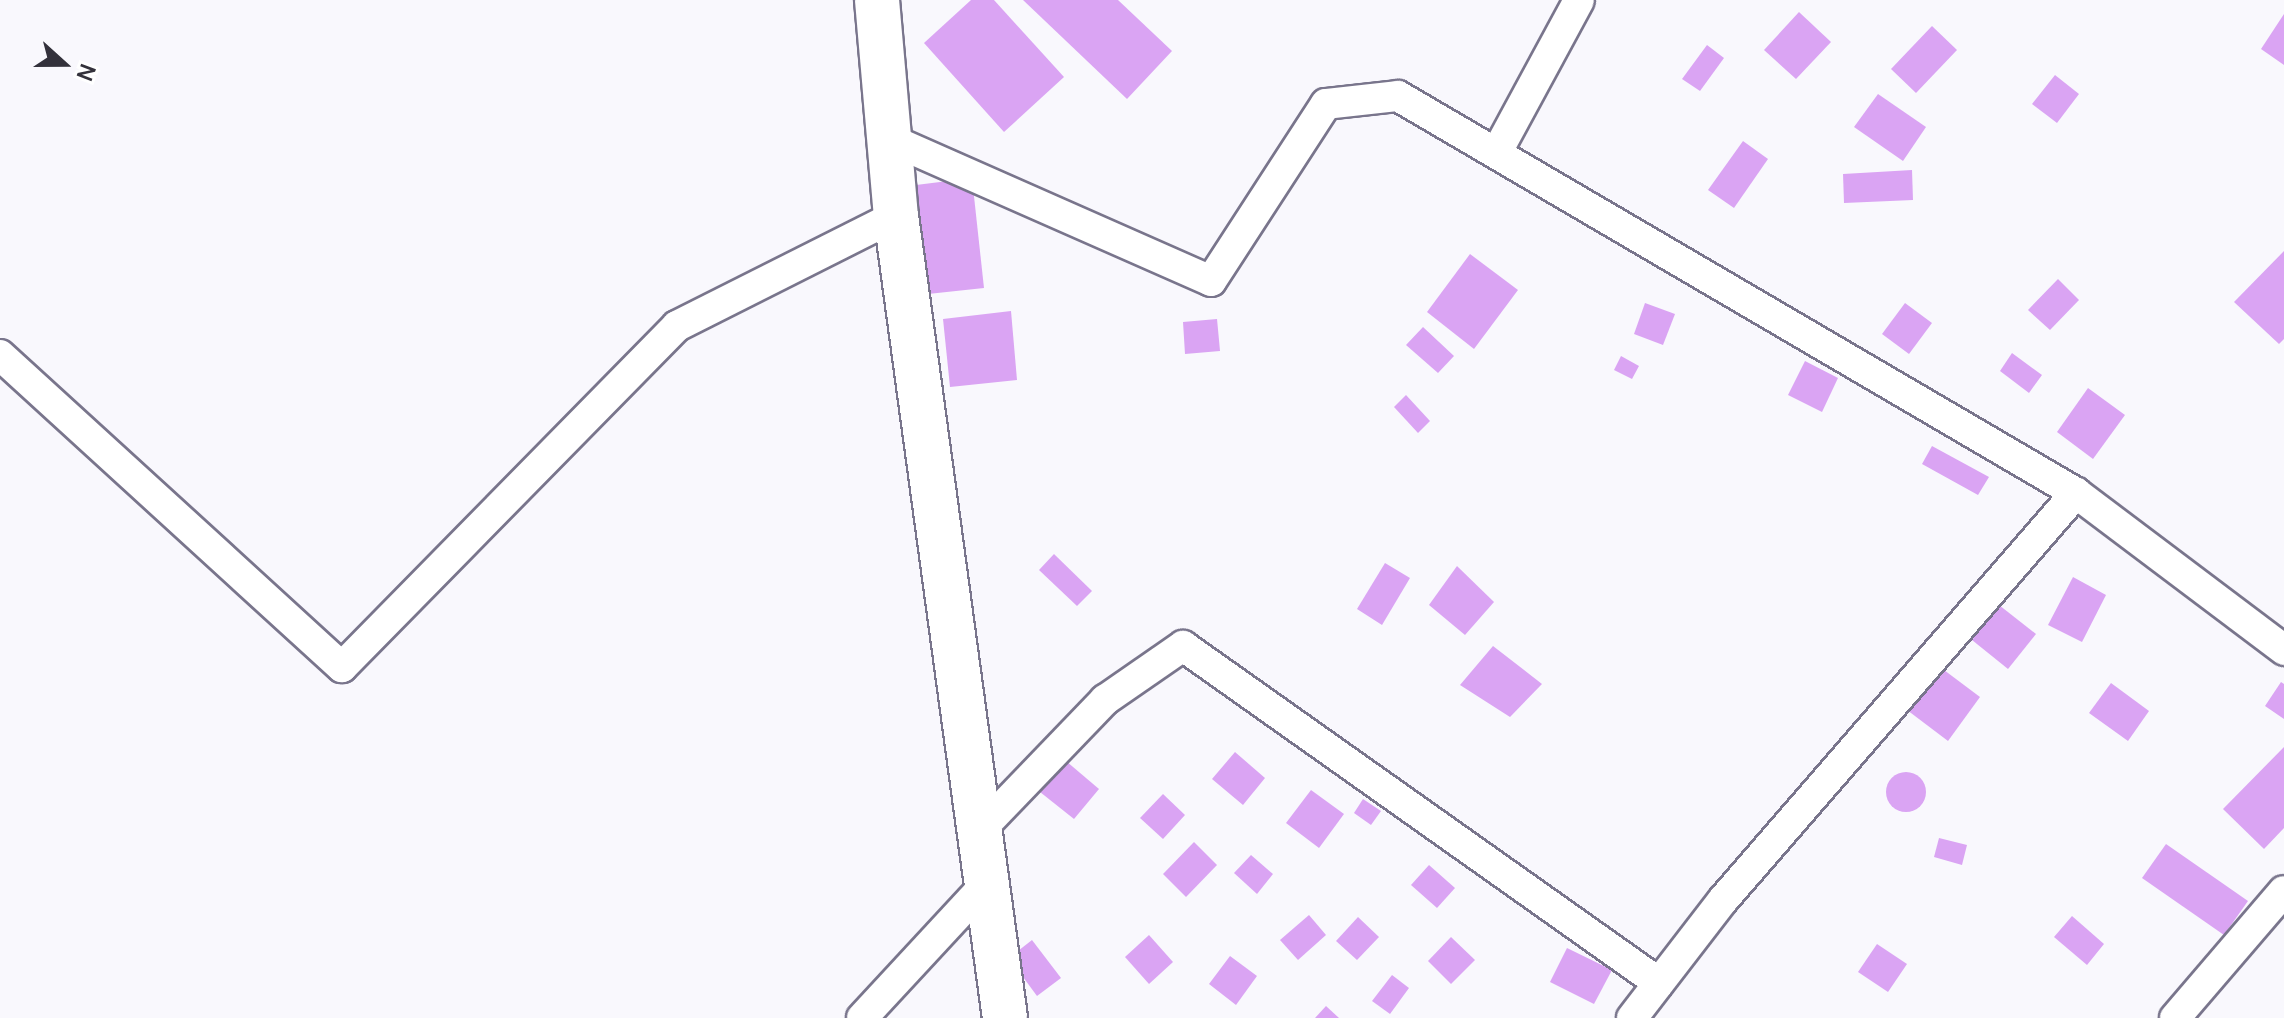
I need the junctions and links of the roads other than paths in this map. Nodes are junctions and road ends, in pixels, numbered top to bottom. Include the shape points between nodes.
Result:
1 (877, 0) edge
2 (1579, 0) edge
3 (887, 138) junction
4 (1498, 150) junction
5 (896, 216) junction
6 (0, 355) edge
7 (2076, 493) junction
8 (2284, 650) edge
9 (977, 833) junction
10 (985, 885) junction
11 (2284, 891) edge
12 (1659, 983) junction
13 (862, 1018) edge
14 (1005, 1018) edge
15 (1632, 1018) edge
16 (2175, 1018) edge

1 - 3 street
2 - 4 street
3 - 4 street via 1211,281 1326,104 1398,96
3 - 5 street
4 - 7 street
5 - 6 street via 677,326 342,667
5 - 9 street
7 - 8 street
7 - 12 street via 1723,900
9 - 10 street
9 - 12 street via 1105,700 1183,646
10 - 13 street
10 - 14 street
11 - 16 street
12 - 15 street

